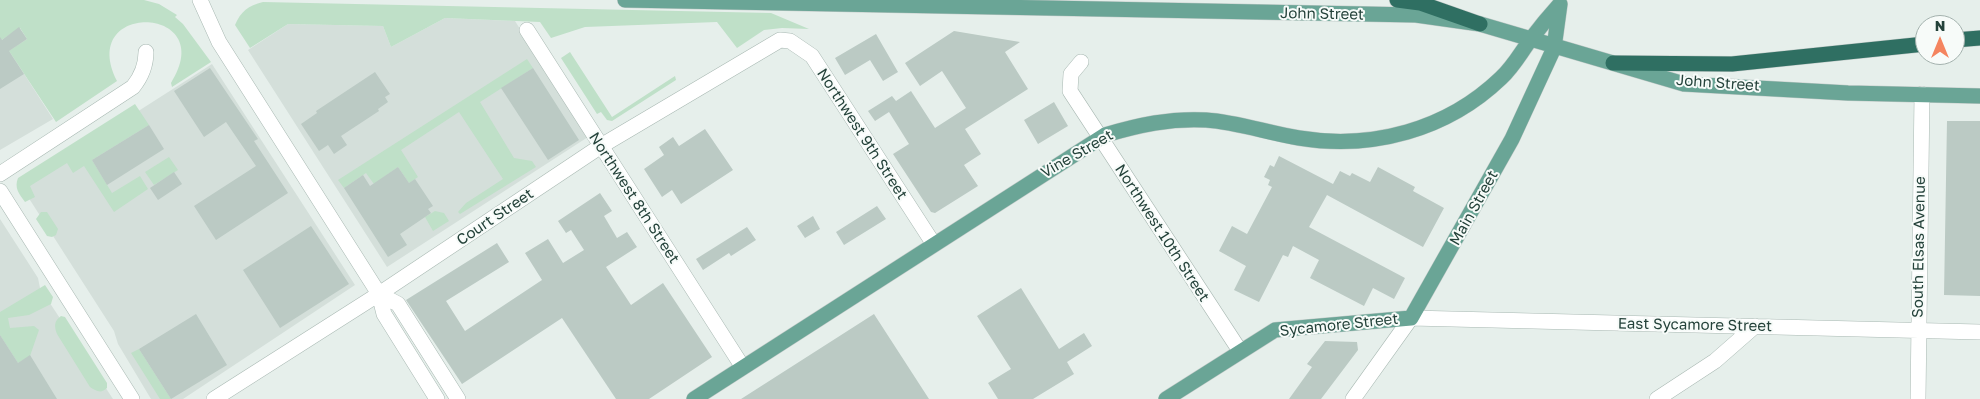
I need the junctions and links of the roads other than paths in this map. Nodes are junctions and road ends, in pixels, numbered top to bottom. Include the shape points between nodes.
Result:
1 (200, 0) edge
2 (625, 0) edge
3 (1397, 0) edge
4 (1560, 2) edge
5 (1480, 24) junction
6 (527, 30) dead end
7 (1980, 38) edge
8 (1965, 39) edge
9 (780, 40) joint
10 (1530, 40) junction
11 (1915, 45) edge
12 (1554, 48) junction
13 (146, 52) dead end
14 (1081, 62) dead end
15 (1613, 63) junction
16 (1922, 94) junction
17 (1980, 96) edge
18 (1100, 138) junction
19 (601, 146) junction
20 (0, 174) edge
21 (0, 191) edge
22 (933, 243) junction
23 (379, 294) junction
24 (1411, 318) junction
25 (1755, 326) junction
26 (1918, 330) junction
27 (1980, 332) edge
28 (1240, 351) junction
29 (742, 366) junction
30 (132, 399) edge
31 (214, 399) edge
32 (437, 399) edge
33 (458, 399) edge
34 (694, 399) edge
35 (1166, 399) edge
36 (1353, 399) edge
37 (1657, 399) edge
38 (1918, 399) edge

1 - 23 street via 219,42
2 - 5 main road, John Street via 1416,15
3 - 5 highway via 1420,3
4 - 10 main road, Vine Street
4 - 12 main road, Main Street
5 - 10 main road, John Street
6 - 19 street, Northwest 8th Street
7 - 8 highway
9 - 19 street, Court Street
9 - 22 street, Northwest 9th Street via 790,41 812,56
10 - 12 main road, John Street
10 - 18 main road, Vine Street via 1501,78 1478,97 1438,121 1386,138 1330,142 1206,120 1142,124
11 - 15 highway via 1732,64
12 - 15 main road, John Street
12 - 24 main road, Main Street via 1512,139
13 - 20 street via 144,66 133,87
14 - 18 street, Northwest 10th Street via 1071,74 1070,91
15 - 16 main road, John Street via 1684,84
16 - 17 main road, John Street
16 - 26 street, South Elsas Avenue
18 - 22 main road, Vine Street
18 - 28 street, Northwest 10th Street
19 - 23 street, Court Street
19 - 29 street, Northwest 8th Street
21 - 30 street
22 - 29 main road, Vine Street
23 - 31 street, Court Street
23 - 32 street via 384,314
23 - 33 street via 398,304
24 - 25 street, East Sycamore Street
24 - 28 main road, Sycamore Street via 1275,330
24 - 36 street, Main Street
25 - 26 street, East Sycamore Street
25 - 37 street via 1715,361
26 - 27 street, East Sycamore Street
26 - 38 street, South Elsas Avenue
28 - 35 main road, Sycamore Street
29 - 34 main road, Vine Street

